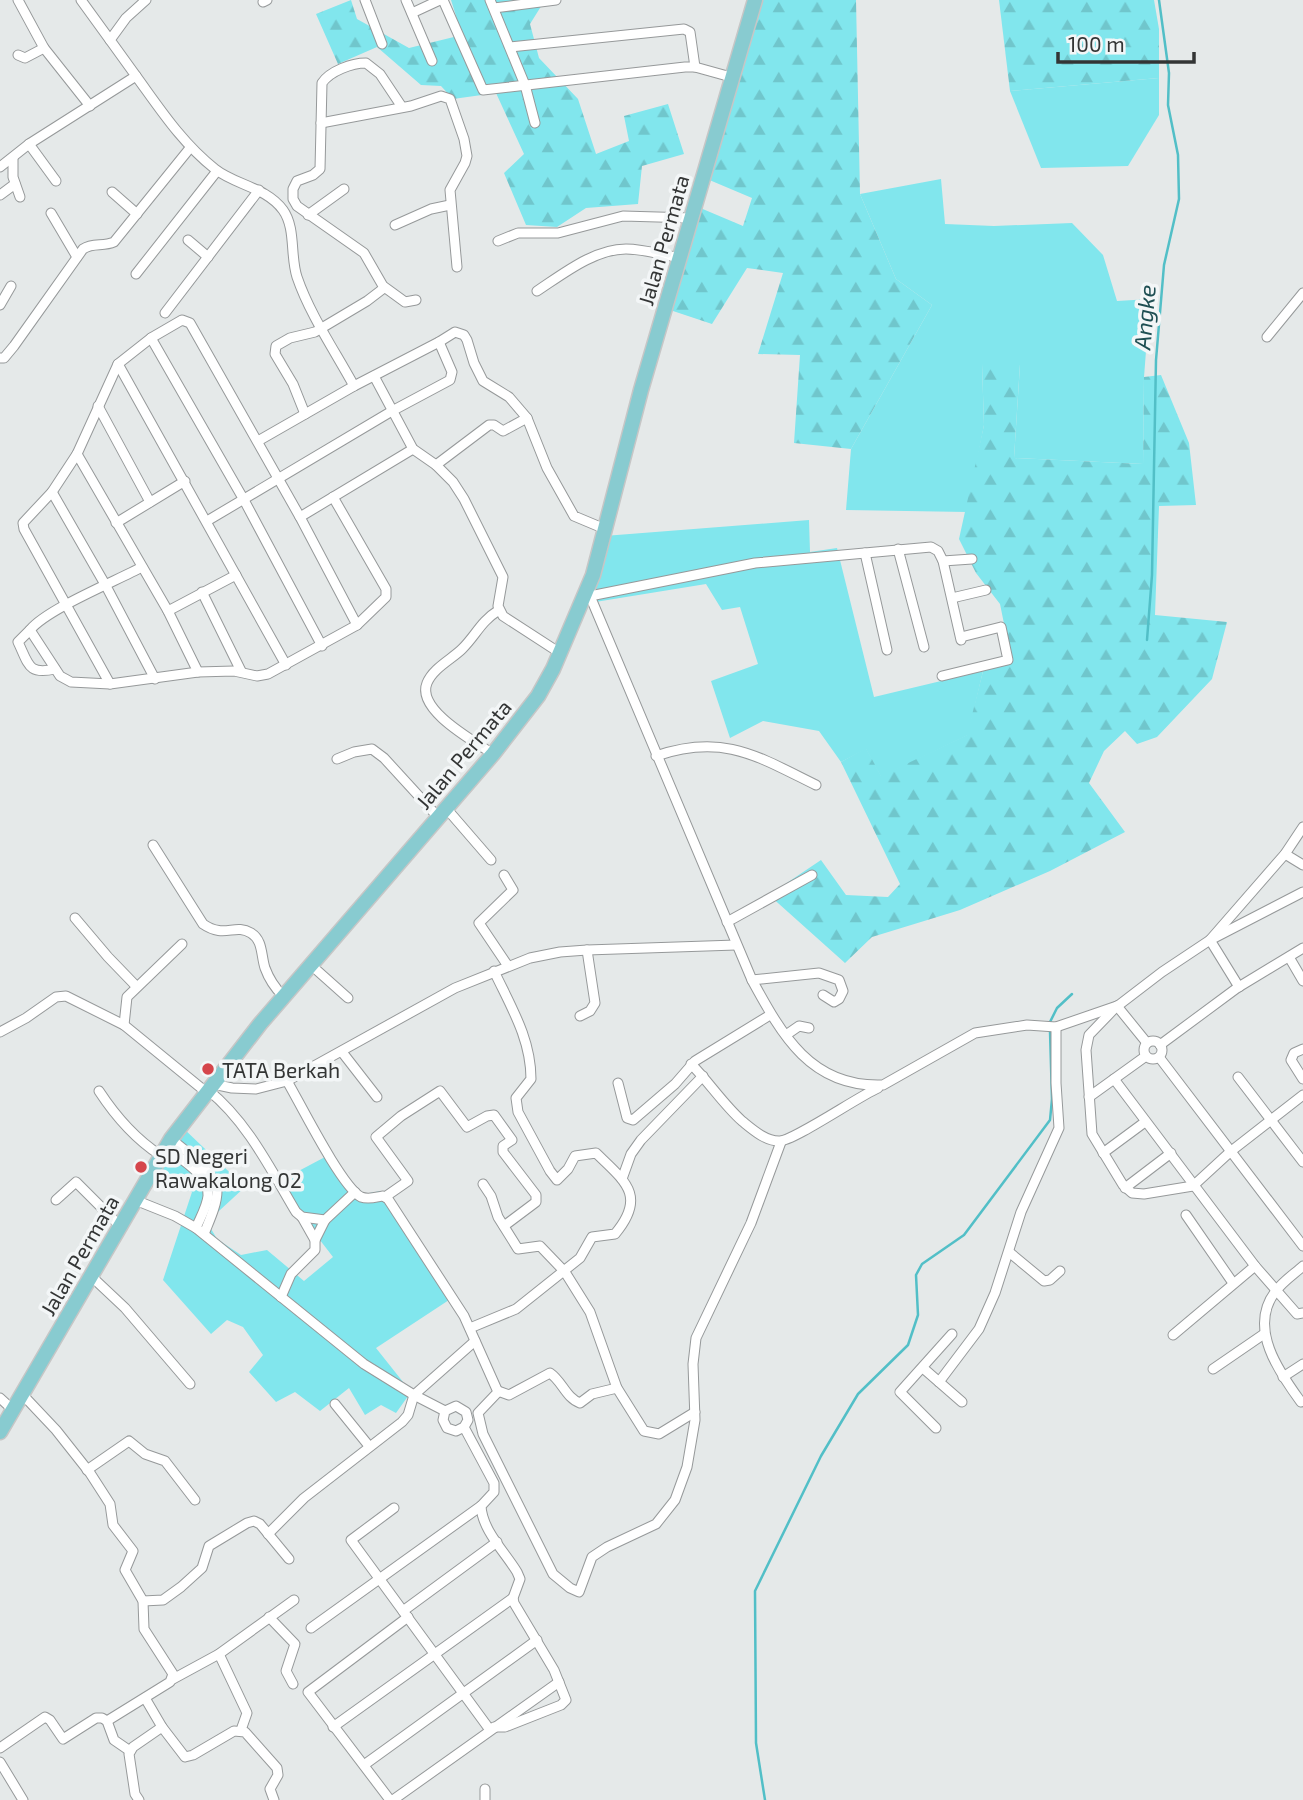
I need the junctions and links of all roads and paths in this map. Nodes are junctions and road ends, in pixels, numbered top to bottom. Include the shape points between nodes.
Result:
1 (18, 0) edge
2 (81, 0) edge
3 (146, 0) edge
4 (365, 0) edge
5 (406, 0) edge
6 (441, 0) edge
7 (555, 0) edge
8 (755, 0) edge
9 (492, 4) edge
10 (412, 13) junction
11 (110, 40) junction
12 (382, 44) dead end
13 (510, 47) junction
14 (44, 48) junction
15 (18, 55) dead end
16 (432, 61) dead end
17 (695, 67) junction
18 (136, 75) junction
19 (731, 77) junction
20 (526, 85) junction
21 (90, 106) junction
22 (402, 107) junction
23 (321, 123) junction
24 (535, 123) dead end
25 (29, 144) junction
26 (190, 148) junction
27 (13, 158) junction
28 (0, 167) edge
29 (217, 171) junction
30 (56, 181) dead end
31 (15, 184) junction
32 (344, 189) dead end
33 (259, 190) junction
34 (112, 192) dead end
35 (0, 195) edge
36 (20, 197) dead end
37 (293, 199) junction
38 (450, 205) junction
39 (282, 208) junction
40 (51, 213) dead end
41 (137, 214) junction
42 (308, 215) junction
43 (692, 218) junction
44 (395, 225) dead end
45 (188, 240) dead end
46 (498, 241) dead end
47 (78, 257) junction
48 (208, 257) junction
49 (681, 258) junction
50 (457, 267) dead end
51 (135, 274) dead end
52 (12, 286) dead end
53 (384, 288) junction
54 (537, 291) dead end
55 (1303, 293) edge
56 (416, 300) dead end
57 (0, 305) edge
58 (165, 313) dead end
59 (322, 328) junction
60 (1267, 337) dead end
61 (151, 338) junction
62 (439, 342) junction
63 (0, 358) edge
64 (118, 364) junction
65 (374, 376) junction
66 (354, 386) junction
67 (98, 406) junction
68 (392, 411) junction
69 (305, 414) junction
70 (527, 418) junction
71 (258, 441) junction
72 (413, 449) junction
73 (77, 454) junction
74 (436, 465) junction
75 (278, 478) junction
76 (185, 481) junction
77 (52, 492) junction
78 (333, 497) junction
79 (244, 500) junction
80 (150, 502) junction
81 (300, 517) junction
82 (207, 521) junction
83 (116, 523) junction
84 (605, 529) junction
85 (898, 550) junction
86 (865, 553) junction
87 (972, 559) dead end
88 (943, 561) junction
89 (142, 567) junction
90 (236, 575) junction
91 (106, 586) junction
92 (986, 590) dead end
93 (202, 592) junction
94 (588, 596) junction
95 (952, 598) junction
96 (66, 606) junction
97 (499, 610) junction
98 (168, 611) junction
99 (358, 625) junction
100 (30, 630) junction
101 (322, 646) junction
102 (924, 647) dead end
103 (887, 650) dead end
104 (561, 653) junction
105 (286, 665) junction
106 (55, 669) junction
107 (241, 670) junction
108 (198, 672) junction
109 (943, 676) dead end
110 (155, 678) junction
111 (110, 684) junction
112 (493, 754) junction
113 (656, 756) junction
114 (337, 760) dead end
115 (816, 785) dead end
116 (442, 812) junction
117 (1303, 827) edge
118 (153, 845) dead end
119 (1286, 854) junction
120 (491, 860) dead end
121 (1303, 865) edge
122 (504, 875) dead end
123 (812, 875) dead end
124 (1303, 892) edge
125 (75, 918) dead end
126 (727, 922) junction
127 (1210, 940) junction
128 (182, 944) dead end
129 (736, 945) junction
130 (1303, 948) edge
131 (587, 950) junction
132 (1289, 957) junction
133 (311, 965) junction
134 (508, 966) junction
135 (494, 971) junction
136 (751, 980) junction
137 (1303, 981) edge
138 (136, 986) junction
139 (1239, 987) junction
140 (823, 995) dead end
141 (284, 996) junction
142 (348, 998) dead end
143 (1117, 1006) junction
144 (770, 1015) junction
145 (580, 1016) dead end
146 (124, 1025) junction
147 (1056, 1027) junction
148 (809, 1028) dead end
149 (0, 1032) edge
150 (786, 1035) junction
151 (1147, 1043) junction
152 (1160, 1045) junction
153 (1303, 1049) edge
154 (342, 1052) junction
155 (1146, 1056) junction
156 (1159, 1057) junction
157 (691, 1064) junction
158 (703, 1076) junction
159 (1238, 1077) dead end
160 (1114, 1079) junction
161 (1303, 1079) edge
162 (287, 1080) junction
163 (618, 1083) dead end
164 (883, 1085) junction
165 (209, 1089) junction
166 (99, 1091) dead end
167 (1303, 1095) edge
168 (377, 1097) dead end
169 (1089, 1097) junction
170 (1270, 1121) junction
171 (1145, 1122) junction
172 (781, 1142) junction
173 (165, 1147) junction
174 (1230, 1152) junction
175 (1103, 1153) junction
176 (1171, 1153) junction
177 (1303, 1163) edge
178 (622, 1179) junction
179 (483, 1184) dead end
180 (1193, 1186) junction
181 (1125, 1188) junction
182 (355, 1192) junction
183 (385, 1197) junction
184 (56, 1200) dead end
185 (135, 1200) junction
186 (1186, 1215) dead end
187 (302, 1217) junction
188 (324, 1220) junction
189 (120, 1226) junction
190 (504, 1226) junction
191 (195, 1227) junction
192 (204, 1234) junction
193 (315, 1240) junction
194 (1303, 1245) edge
195 (1009, 1252) junction
196 (1255, 1266) junction
197 (1303, 1266) edge
198 (1060, 1271) dead end
199 (565, 1272) junction
200 (91, 1276) junction
201 (1233, 1283) junction
202 (1276, 1291) junction
203 (281, 1297) junction
204 (1303, 1313) edge
205 (470, 1328) junction
206 (952, 1334) dead end
207 (1264, 1334) junction
208 (1173, 1335) dead end
209 (475, 1341) junction
210 (1303, 1364) edge
211 (923, 1368) junction
212 (1213, 1369) dead end
213 (1283, 1377) junction
214 (939, 1382) junction
215 (190, 1384) dead end
216 (617, 1388) junction
217 (498, 1391) junction
218 (23, 1394) junction
219 (414, 1395) junction
220 (0, 1398) edge
221 (962, 1402) dead end
222 (1301, 1402) dead end
223 (335, 1404) dead end
224 (13, 1410) junction
225 (445, 1411) junction
226 (695, 1412) junction
227 (464, 1427) junction
228 (936, 1428) dead end
229 (0, 1432) edge
230 (369, 1446) junction
231 (87, 1470) junction
232 (195, 1500) dead end
233 (481, 1506) junction
234 (394, 1508) dead end
235 (268, 1534) junction
236 (497, 1542) junction
237 (289, 1559) dead end
238 (380, 1578) junction
239 (513, 1598) junction
240 (294, 1600) dead end
241 (143, 1601) junction
242 (406, 1614) junction
243 (269, 1617) junction
244 (311, 1628) dead end
245 (537, 1640) junction
246 (434, 1653) junction
247 (219, 1654) junction
248 (173, 1679) junction
249 (559, 1682) junction
250 (293, 1685) dead end
251 (464, 1693) junction
252 (145, 1698) junction
253 (107, 1721) junction
254 (162, 1727) junction
255 (333, 1727) junction
256 (492, 1728) junction
257 (241, 1730) junction
258 (0, 1748) edge
259 (130, 1751) junction
260 (0, 1762) edge
261 (364, 1765) junction
262 (485, 1789) dead end
263 (23, 1800) edge
264 (139, 1800) edge
265 (274, 1800) edge
266 (392, 1800) edge
267 (485, 1800) edge

1 - 14 street
2 - 11 street
3 - 11 street
4 - 12 street
5 - 10 street
6 - 10 street
6 - 20 street via 483,90
7 - 9 street
8 - 19 main road, Jalan Permata
9 - 13 street
10 - 16 street
11 - 18 street
13 - 17 street via 684,29 690,32
13 - 20 street
14 - 15 street via 23,59
14 - 21 street
17 - 19 street
17 - 20 street
18 - 21 street
18 - 26 street
19 - 43 main road, Jalan Permata
20 - 24 street
21 - 25 street
22 - 23 street
22 - 23 street via 380,74 371,65 359,63 324,79
22 - 38 street via 441,96 453,104 467,156 450,190
23 - 37 street via 320,169 297,181
25 - 27 street
25 - 30 street
26 - 29 street
26 - 41 street
27 - 28 street
27 - 31 street
29 - 33 street
29 - 51 street
31 - 35 street
31 - 36 street
32 - 42 street
33 - 39 street
33 - 48 street
34 - 41 street
37 - 39 street
37 - 42 street
38 - 44 street
38 - 50 street
39 - 59 street via 297,277
40 - 47 street
41 - 47 street via 114,242 90,244
42 - 53 street via 364,253
43 - 46 street via 623,216 558,233 518,233
43 - 49 main road, Jalan Permata
45 - 48 street
47 - 63 street via 14,346
48 - 58 street
49 - 54 street via 627,249 612,251 579,264
49 - 84 main road, Jalan Permata
52 - 57 street
53 - 56 street via 405,302
53 - 59 street
55 - 60 street
59 - 66 street
59 - 69 street via 289,338 275,350
61 - 64 street
61 - 71 street via 188,321
61 - 79 street
62 - 65 street
62 - 68 street via 452,378
62 - 70 street via 455,332 464,335 483,382 504,393
64 - 67 street
64 - 76 street
65 - 66 street
65 - 68 street
66 - 69 street
67 - 73 street
67 - 80 street
68 - 72 street
68 - 75 street
69 - 71 street
70 - 74 street via 503,431 489,425
70 - 84 street via 575,516
71 - 75 street
72 - 74 street
72 - 78 street
73 - 77 street
73 - 83 street
74 - 97 street via 464,499 501,572
75 - 79 street
75 - 81 street
76 - 80 street
76 - 82 street
77 - 91 street
77 - 96 street via 22,526
78 - 81 street
78 - 99 street via 386,589 386,597
79 - 82 street
79 - 101 street
80 - 83 street
81 - 99 street
82 - 90 street
83 - 89 street
84 - 94 main road, Jalan Permata
85 - 86 street
85 - 88 street via 931,547
85 - 102 street
86 - 94 street via 755,563
86 - 103 street
87 - 88 street
88 - 95 street
89 - 91 street
89 - 98 street
90 - 93 street
90 - 105 street
91 - 96 street
91 - 110 street
92 - 95 street
93 - 98 street
93 - 107 street
94 - 104 main road, Jalan Permata
94 - 113 street
95 - 109 street via 961,639 1001,627 1008,660
96 - 100 street
96 - 111 street
97 - 104 street
97 - 112 street via 436,671 426,692 437,713
98 - 108 street
99 - 101 street
100 - 106 street
100 - 106 street via 18,642 33,670
101 - 105 street
104 - 112 main road, Jalan Permata via 538,696
105 - 107 street via 257,676
106 - 111 street via 71,682
107 - 108 street
108 - 110 street
110 - 111 street
112 - 116 main road, Jalan Permata
113 - 115 street via 723,746
113 - 126 street
114 - 116 street via 372,749
116 - 120 street
116 - 133 main road, Jalan Permata
117 - 119 street
118 - 141 street via 203,924 215,932 242,929 254,934 270,978
119 - 121 street
119 - 127 street
122 - 134 street via 513,890 479,923
123 - 126 street
124 - 127 street
125 - 138 street
126 - 129 street
127 - 139 street
127 - 143 street
128 - 138 street
129 - 131 street
129 - 136 street
130 - 132 street
131 - 134 street
131 - 145 street via 595,1003
132 - 137 street
132 - 139 street
133 - 141 main road, Jalan Permata
133 - 142 street
134 - 135 street
135 - 154 street
135 - 178 street via 530,1054 531,1079 516,1098 517,1112 550,1171 557,1180 575,1156 596,1153
136 - 140 street via 819,973 839,980 843,991 839,999 834,1002
136 - 144 street
138 - 146 street via 127,997
139 - 152 street
141 - 165 main road, Jalan Permata
143 - 147 street
143 - 151 street
143 - 169 street via 1087,1039
144 - 150 street
144 - 157 street
146 - 149 street via 61,995
146 - 165 street
147 - 164 street via 1027,1025 975,1033
147 - 195 street via 1059,1128 1021,1212
148 - 150 street via 799,1026
150 - 164 street via 821,1072 866,1086
151 - 152 street
151 - 155 street
152 - 156 street
153 - 161 street via 1291,1060
154 - 162 street
154 - 168 street
155 - 156 street
155 - 160 street
156 - 174 street
157 - 158 street
157 - 163 street via 633,1120 627,1118
158 - 172 street via 741,1120 769,1140
158 - 178 street via 635,1147
159 - 170 street
160 - 169 street
160 - 171 street
162 - 165 street via 256,1089
162 - 182 street via 326,1151
164 - 172 street
165 - 173 main road, Jalan Permata
165 - 187 street via 241,1124
166 - 173 street via 144,1144
167 - 170 street
169 - 175 street via 1092,1134
170 - 174 street
170 - 177 street
171 - 175 street
171 - 176 street
172 - 226 street via 751,1223 696,1338
173 - 185 main road, Jalan Permata
173 - 191 street via 206,1186 207,1200
173 - 192 street via 203,1167 216,1185
174 - 180 street
174 - 194 street
175 - 181 street
176 - 180 street
176 - 181 street
178 - 199 street via 632,1206 629,1218 615,1234 592,1237
179 - 190 street
180 - 181 street via 1144,1194
180 - 196 street
182 - 183 street via 366,1198
182 - 188 street
183 - 190 street via 408,1181 376,1137 439,1091 467,1127 494,1115 512,1140 503,1146 503,1152 536,1195 536,1202
183 - 205 street
184 - 189 street via 76,1182
185 - 189 main road, Jalan Permata
185 - 191 street
186 - 201 street
187 - 188 street
187 - 193 street
188 - 193 street
189 - 200 main road, Jalan Permata
190 - 199 street via 519,1249 540,1246
191 - 192 street
192 - 203 street
193 - 203 street via 315,1250 291,1274
195 - 198 street via 1044,1280
195 - 214 street via 979,1329
196 - 201 street
196 - 202 street
197 - 202 street
199 - 205 street via 516,1309
199 - 216 street via 590,1312
200 - 215 street
200 - 218 main road, Jalan Permata
201 - 208 street
202 - 204 street via 1297,1314
202 - 207 street via 1265,1316
203 - 219 street via 364,1364
205 - 209 street
206 - 211 street
207 - 212 street
207 - 213 street
209 - 217 street
209 - 219 street
210 - 213 street
211 - 214 street
211 - 228 street via 900,1392
213 - 222 street
214 - 221 street
216 - 217 street via 592,1394 580,1403 550,1373 509,1395
216 - 226 street via 645,1431 659,1434
217 - 226 street via 479,1410 482,1430 554,1574 579,1592 592,1557 656,1524 675,1500 687,1467
218 - 224 main road, Jalan Permata
218 - 231 street
219 - 225 street
219 - 230 street via 405,1419
220 - 224 street
223 - 230 street
224 - 229 main road, Jalan Permata
225 - 227 street via 447,1428 456,1431
225 - 227 street via 456,1406 464,1409 468,1420
227 - 233 street via 494,1483 494,1492
230 - 235 street via 291,1509
231 - 232 street via 129,1441 145,1454 165,1461
231 - 241 street via 110,1504 113,1525 133,1551 125,1570
233 - 236 street
233 - 238 street
234 - 238 street via 351,1541
235 - 237 street
235 - 241 street via 260,1524 247,1523 209,1546 202,1568 181,1587 163,1600
236 - 239 street via 520,1579
236 - 242 street
238 - 242 street
238 - 244 street
239 - 245 street
239 - 246 street
240 - 243 street
241 - 248 street via 144,1629
242 - 246 street
242 - 255 street via 307,1692
243 - 247 street
243 - 250 street via 295,1644 286,1671
245 - 249 street
245 - 251 street
246 - 251 street
246 - 255 street
247 - 248 street
247 - 257 street via 247,1713
248 - 252 street
249 - 256 street
249 - 256 street via 566,1700 561,1705
251 - 256 street
251 - 261 street
252 - 253 street
252 - 254 street
253 - 258 street via 96,1718 63,1739 45,1717
253 - 259 street via 114,1740
254 - 257 street via 185,1757
254 - 259 street
255 - 261 street
256 - 266 street
257 - 265 street via 277,1768 270,1792
259 - 264 street
260 - 263 street
261 - 266 street
262 - 267 street

